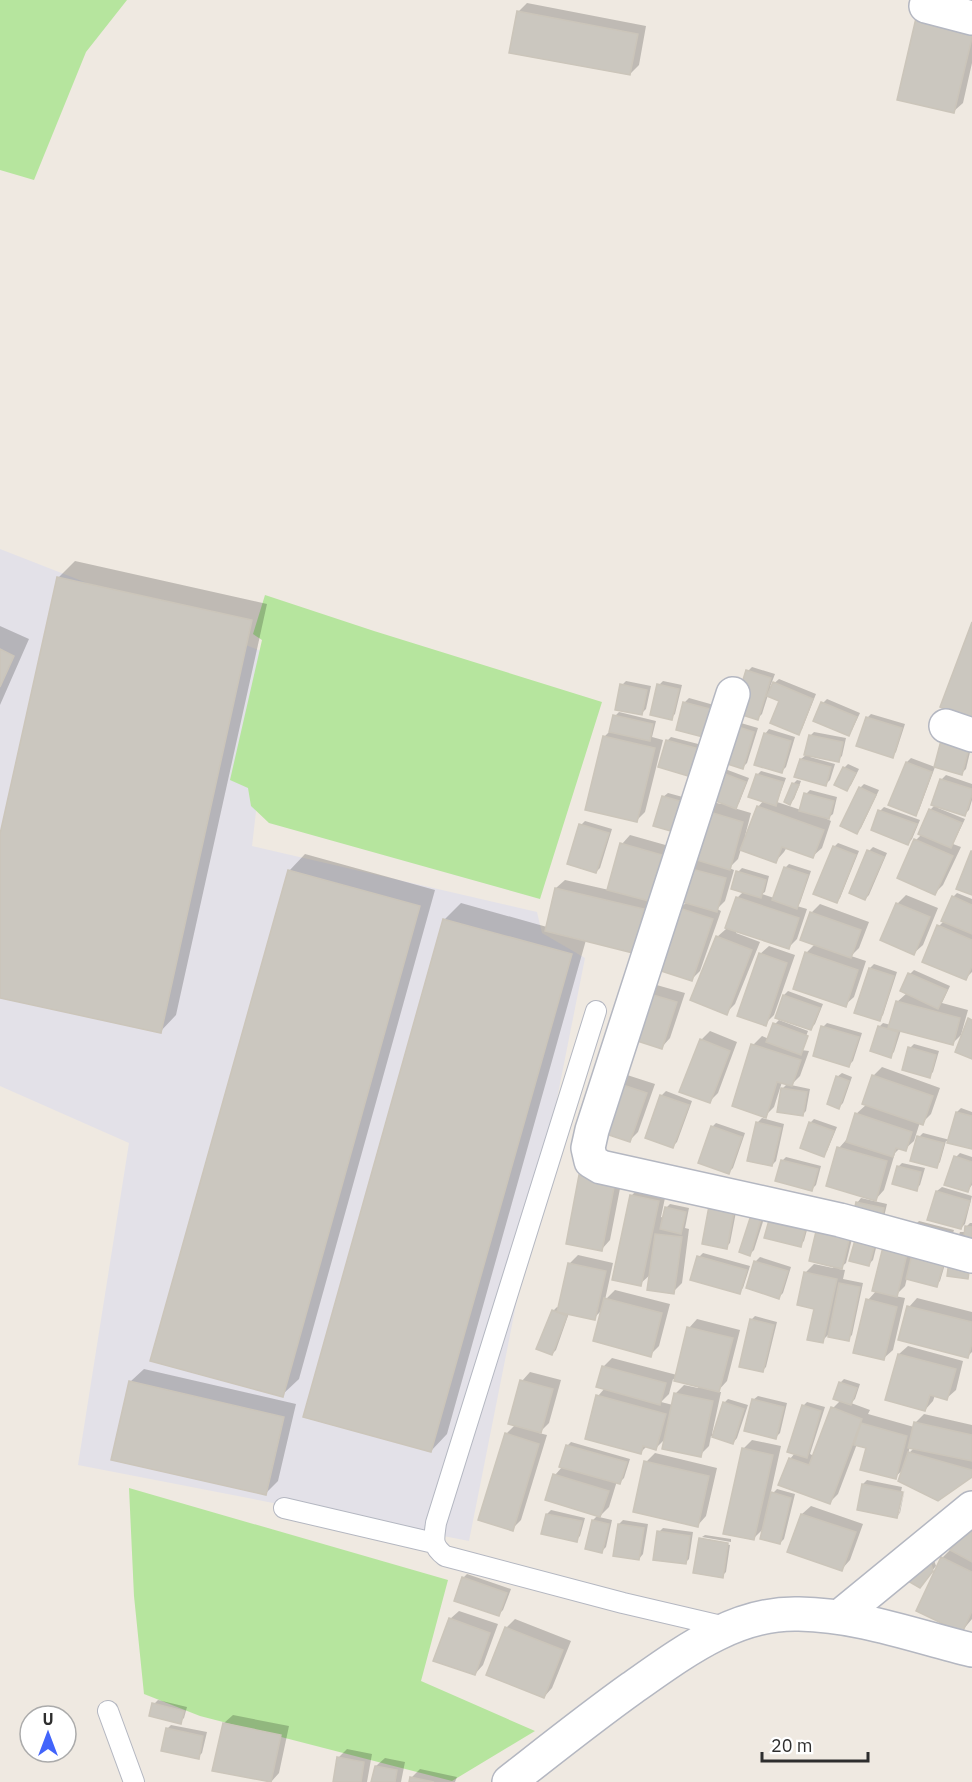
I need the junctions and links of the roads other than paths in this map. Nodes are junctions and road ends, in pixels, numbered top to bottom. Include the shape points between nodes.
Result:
1 (919, 2) edge
2 (972, 18) edge
3 (733, 694) dead end
4 (596, 1011) dead end
5 (972, 1256) edge
6 (284, 1508) dead end
7 (972, 1508) edge
8 (434, 1543) junction
9 (838, 1617) junction
10 (730, 1628) junction
11 (972, 1650) edge
12 (108, 1711) dead end
13 (134, 1782) edge
14 (509, 1782) edge

1 - 2 street
3 - 5 street via 592,1130 588,1148 591,1161 601,1167 840,1220
4 - 8 lane via 436,1523
6 - 8 lane
7 - 9 street
8 - 10 lane via 445,1556
9 - 10 street via 782,1615
9 - 11 street
10 - 14 street via 674,1659
12 - 13 lane

